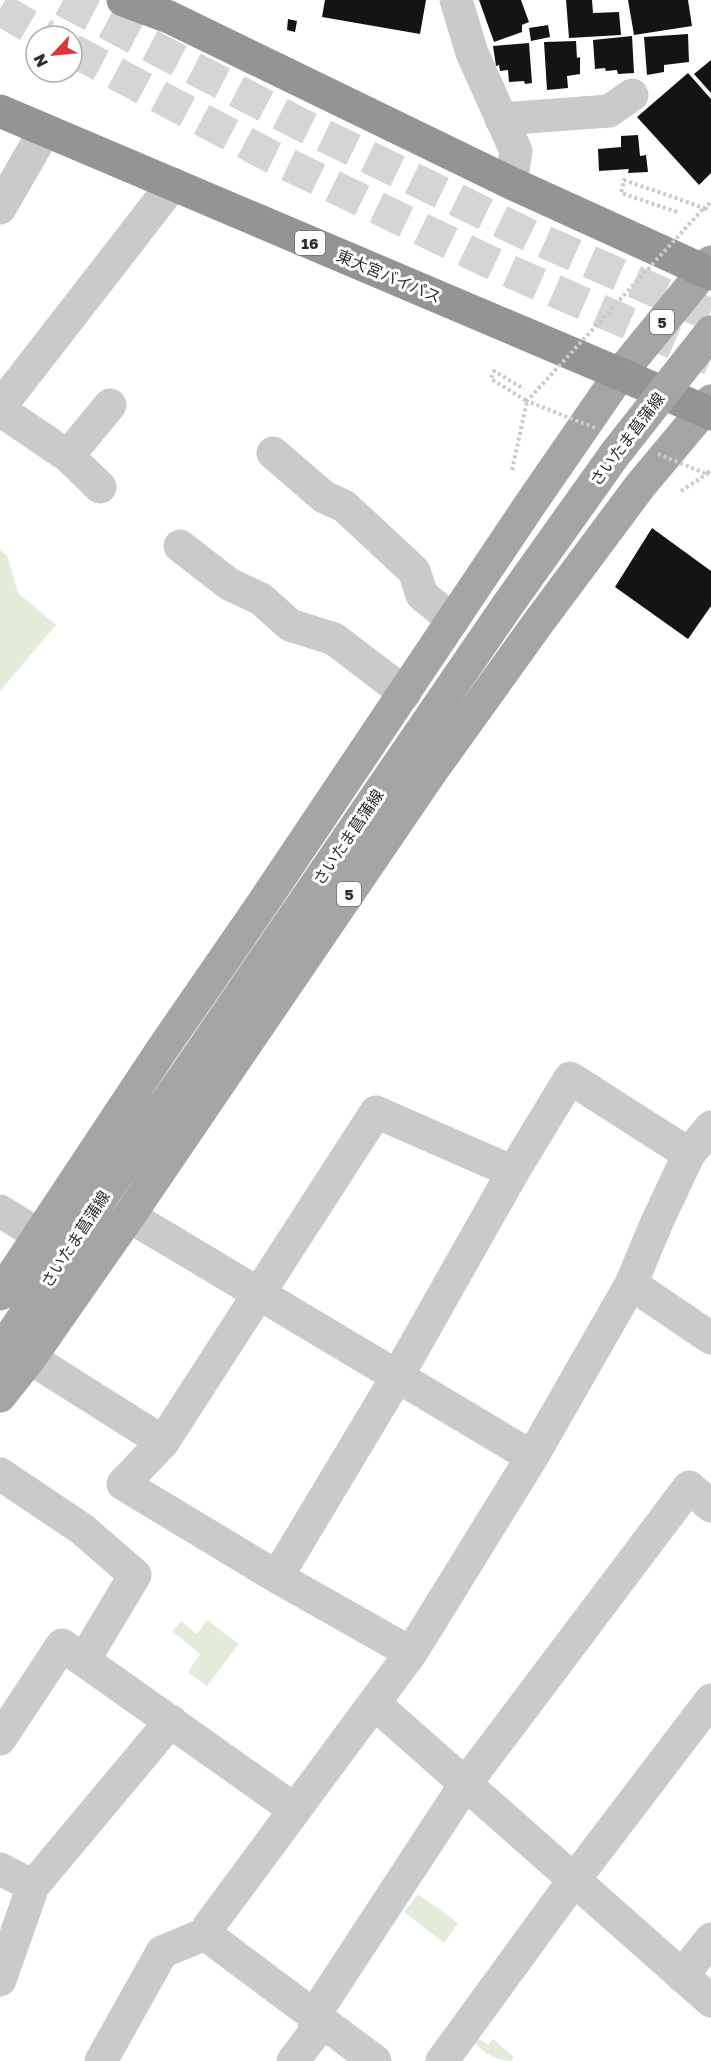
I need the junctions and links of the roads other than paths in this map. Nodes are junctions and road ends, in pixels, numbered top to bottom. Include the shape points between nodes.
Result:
1 (123, 0) edge
2 (456, 0) edge
3 (632, 95) dead end
4 (0, 111) edge
5 (501, 118) junction
6 (45, 130) junction
7 (511, 183) junction
8 (173, 184) junction
9 (0, 208) edge
10 (708, 269) edge
11 (711, 332) edge
12 (621, 374) junction
13 (110, 405) dead end
14 (0, 409) edge
15 (708, 409) edge
16 (273, 453) dead end
17 (68, 456) junction
18 (100, 487) dead end
19 (180, 546) dead end
20 (453, 621) junction
21 (405, 693) junction
22 (711, 1127) edge
23 (689, 1154) junction
24 (513, 1172) junction
25 (0, 1211) edge
26 (129, 1216) junction
27 (39, 1235) junction
28 (631, 1284) junction
29 (2, 1288) edge
30 (260, 1295) junction
31 (711, 1338) edge
32 (15, 1356) edge
33 (397, 1377) junction
34 (0, 1396) edge
35 (163, 1442) junction
36 (532, 1457) junction
37 (0, 1474) edge
38 (711, 1506) edge
39 (277, 1577) junction
40 (411, 1653) junction
41 (84, 1660) junction
42 (711, 1700) edge
43 (375, 1704) junction
44 (171, 1721) junction
45 (0, 1739) edge
46 (466, 1783) junction
47 (295, 1810) junction
48 (0, 1869) edge
49 (574, 1880) junction
50 (33, 1886) junction
51 (205, 1935) junction
52 (711, 1939) edge
53 (682, 1976) junction
54 (0, 1980) edge
55 (711, 2001) edge
56 (313, 2017) junction
57 (101, 2061) edge
58 (293, 2061) edge
59 (375, 2061) edge
60 (442, 2061) edge

1 - 7 highway via 169,17
2 - 5 street via 472,52
3 - 5 street via 609,111
4 - 6 highway, 東大宮バイパス / 16
5 - 7 street via 516,150
6 - 8 highway, 東大宮バイパス / 16
6 - 9 street
7 - 10 highway
8 - 12 highway, 東大宮バイパス / 16
8 - 14 street
10 - 12 main road, 5
11 - 32 main road, さいたま菖蒲線 / 5, bridge via 595,482 507,606 108,1189
12 - 15 highway, 東大宮バイパス / 16
12 - 20 main road, 5
13 - 17 street
14 - 17 street
15 - 26 main road, 5 via 640,486 438,763
16 - 20 street via 324,497 344,506 414,571 422,595
17 - 18 street
19 - 21 street via 229,584 261,599 290,625 334,639
20 - 21 main road, 5
21 - 27 main road, 5
22 - 23 street
23 - 24 street via 570,1078
23 - 28 street
24 - 30 street via 376,1112
24 - 33 street
25 - 27 street
26 - 30 street
26 - 32 main road, 5
27 - 29 main road, 5
28 - 31 street
28 - 36 street
30 - 33 street
30 - 35 street
32 - 34 main road, 5
32 - 35 street
33 - 36 street
33 - 39 street
35 - 39 street via 123,1484
36 - 40 street
37 - 41 street via 82,1529 135,1575
38 - 46 street via 689,1487
39 - 40 street
40 - 43 street
41 - 44 street
41 - 45 street via 62,1645
42 - 49 street
43 - 46 street
43 - 47 street
44 - 47 street
44 - 50 street
46 - 49 street
46 - 56 street
47 - 51 street
48 - 50 street
49 - 53 street
49 - 60 street
50 - 54 street
51 - 56 street
51 - 57 street via 162,1952
52 - 53 street
53 - 55 street
56 - 58 street via 316,2031
56 - 59 street

